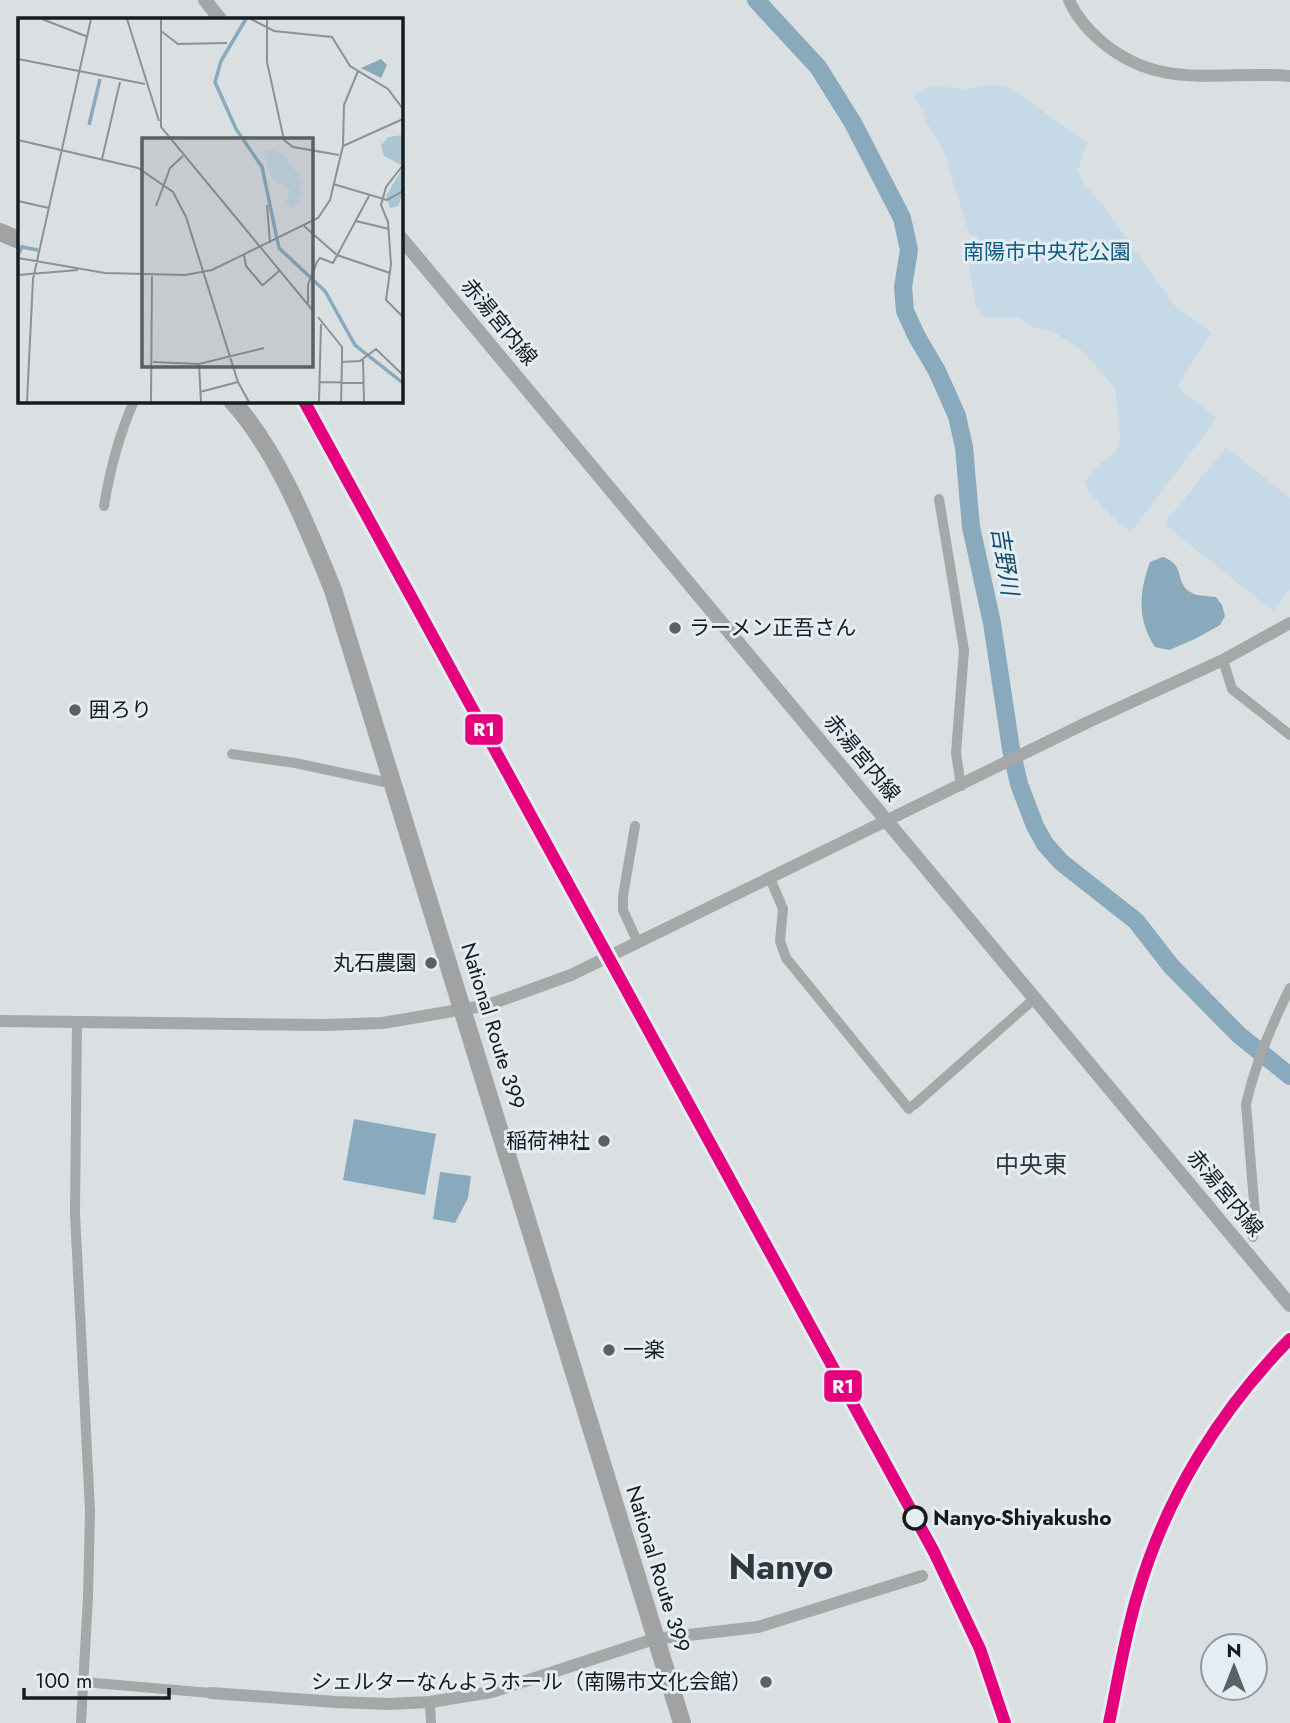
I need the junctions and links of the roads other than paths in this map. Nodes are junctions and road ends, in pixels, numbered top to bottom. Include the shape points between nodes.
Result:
1 (205, 0) edge
2 (1069, 0) edge
3 (219, 18) edge
4 (1290, 76) edge
5 (0, 232) edge
6 (402, 239) edge
7 (18, 240) edge
8 (134, 402) edge
9 (233, 402) edge
10 (939, 499) dead end
11 (104, 506) dead end
12 (1290, 623) edge
13 (1223, 660) junction
14 (1290, 735) edge
15 (232, 754) dead end
16 (394, 784) junction
17 (961, 786) junction
18 (887, 821) junction
19 (635, 826) dead end
20 (770, 878) junction
21 (638, 943) junction
22 (1290, 988) edge
23 (1034, 999) junction
24 (464, 1010) junction
25 (0, 1021) edge
26 (77, 1021) junction
27 (1253, 1237) dead end
28 (1290, 1305) edge
29 (922, 1576) dead end
30 (654, 1639) junction
31 (83, 1682) junction
32 (211, 1693) joint
33 (430, 1702) junction
34 (81, 1723) edge
35 (431, 1723) edge
36 (682, 1723) edge

1 - 3 main road
2 - 4 street via 1090,32 1140,67 1177,75
5 - 7 highway
6 - 18 main road, 赤湯宮内線
8 - 11 street via 119,439
9 - 16 highway, National Route 399 via 257,431 309,531 333,590
10 - 17 street via 964,650 956,753
12 - 13 street
13 - 14 street via 1232,689
13 - 17 street
15 - 16 street
16 - 24 highway, National Route 399
17 - 18 street
18 - 20 street
18 - 23 main road, 赤湯宮内線
19 - 21 street via 623,910
20 - 21 street
20 - 23 street via 783,909 780,941 786,958 912,1107
21 - 24 street via 530,992
22 - 27 street via 1247,1104
23 - 28 main road, 赤湯宮内線
24 - 26 street via 383,1023 325,1025
24 - 30 highway, National Route 399
25 - 26 street
26 - 31 street via 75,1213 90,1511
29 - 30 street via 758,1627
30 - 33 street via 492,1692
30 - 36 highway, National Route 399
31 - 32 street
31 - 34 street
32 - 33 street via 336,1702
33 - 35 street

